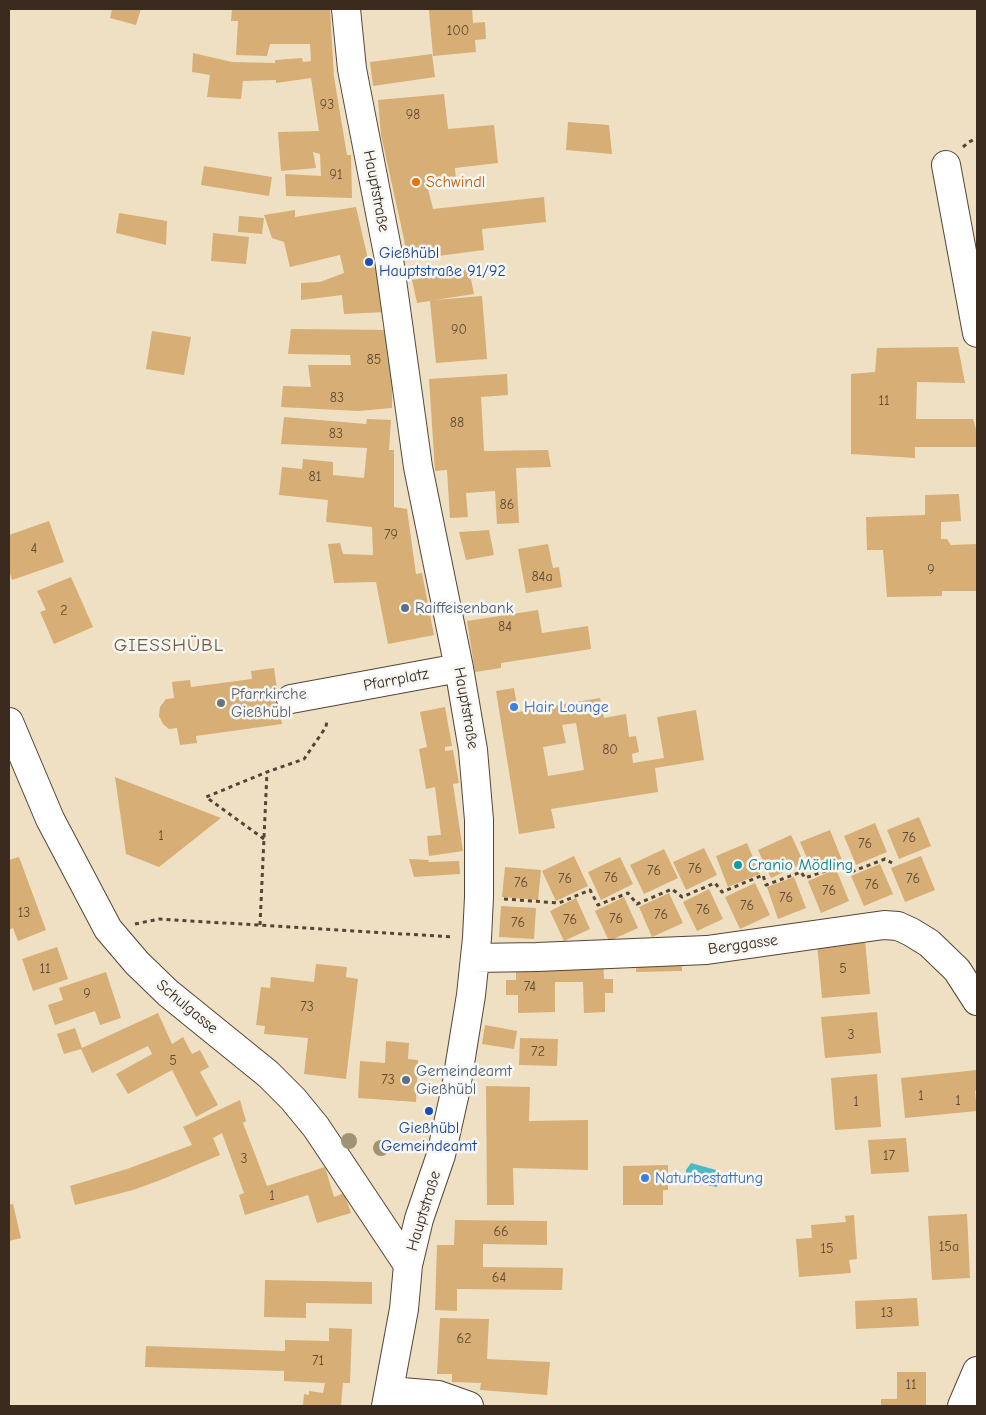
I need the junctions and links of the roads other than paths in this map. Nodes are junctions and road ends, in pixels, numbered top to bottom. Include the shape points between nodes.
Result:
1 (346, 9) edge
2 (946, 165) dead end
3 (977, 333) edge
4 (459, 668) junction
5 (291, 699) dead end
6 (9, 722) edge
7 (476, 948) junction
8 (977, 1000) edge
9 (408, 1265) junction
10 (977, 1371) edge
11 (388, 1399) edge
12 (469, 1406) edge
13 (962, 1406) edge

1 - 4 street, Hauptstraße via 352,69 389,259 418,467
2 - 3 street
4 - 5 street, Pfarrplatz
4 - 7 street, Hauptstraße via 473,750 479,820
6 - 9 street, Schulgasse via 50,820 108,929 168,993 268,1074 293,1099 316,1127
7 - 8 street, Berggasse via 538,957 707,950 884,925 898,926 929,943 957,970
7 - 9 street, Hauptstraße via 456,1088 443,1147 419,1219
9 - 11 street, Hauptstraße via 404,1309
10 - 13 street
11 - 12 street via 438,1395

